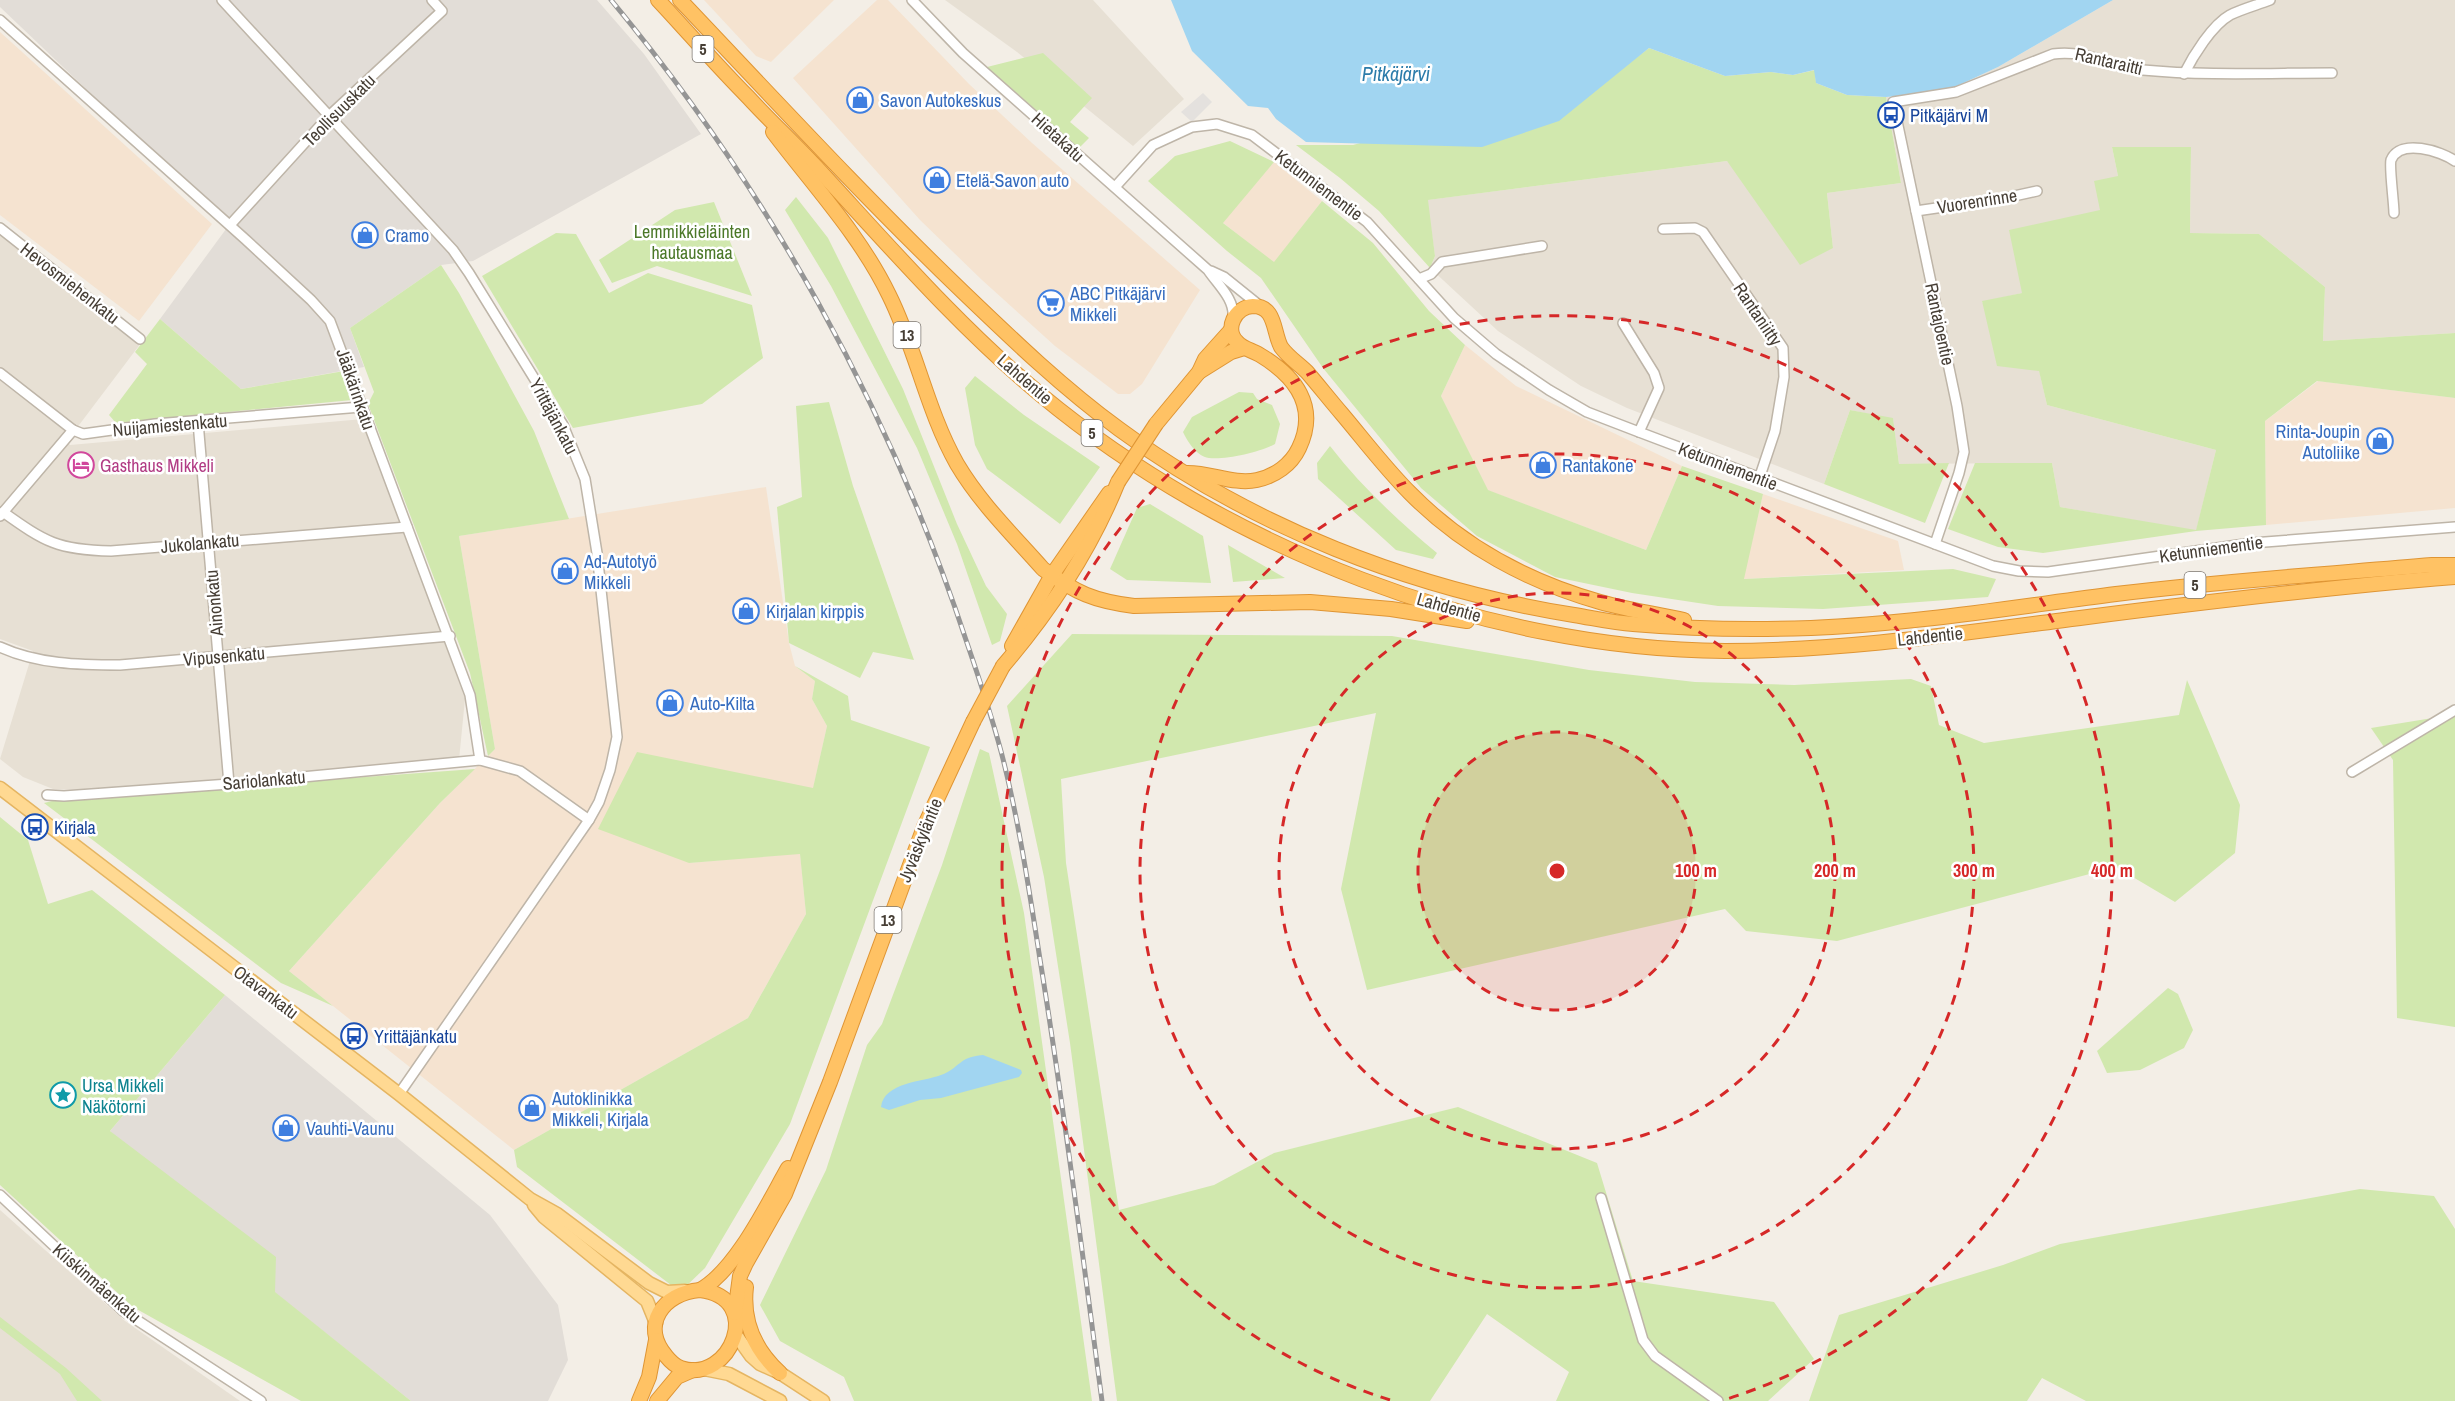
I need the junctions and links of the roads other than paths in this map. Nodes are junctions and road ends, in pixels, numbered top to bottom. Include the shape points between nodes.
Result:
1 (222, 0) edge
2 (432, 0) edge
3 (658, 0) edge
4 (680, 0) edge
5 (912, 0) edge
6 (2270, 0) edge
7 (0, 20) edge
8 (2332, 73) dead end
9 (2184, 74) junction
10 (749, 99) junction
11 (1893, 102) joint
12 (329, 116) junction
13 (2455, 161) edge
14 (1115, 187) junction
15 (2037, 191) dead end
16 (1916, 211) junction
17 (2394, 213) dead end
18 (230, 225) junction
19 (0, 228) edge
20 (1663, 229) dead end
21 (1542, 246) dead end
22 (1209, 270) junction
23 (1419, 279) junction
24 (1264, 309) junction
25 (1274, 323) junction
26 (1623, 323) dead end
27 (1232, 325) junction
28 (140, 339) dead end
29 (1248, 349) junction
30 (1199, 372) junction
31 (0, 373) edge
32 (361, 407) junction
33 (198, 422) junction
34 (73, 430) junction
35 (1639, 432) junction
36 (1184, 473) junction
37 (1760, 479) junction
38 (1118, 482) junction
39 (2, 514) edge
40 (407, 527) junction
41 (2455, 527) edge
42 (208, 542) junction
43 (1935, 544) junction
44 (2455, 565) edge
45 (1052, 575) junction
46 (2455, 577) edge
47 (1064, 584) junction
48 (1527, 629) junction
49 (1726, 629) junction
50 (450, 636) junction
51 (0, 647) edge
52 (218, 656) junction
53 (1003, 666) junction
54 (2455, 710) edge
55 (480, 760) junction
56 (2352, 772) dead end
57 (230, 783) junction
58 (0, 788) edge
59 (47, 795) dead end
60 (589, 820) junction
61 (399, 1094) junction
62 (815, 1122) junction
63 (0, 1195) edge
64 (1601, 1198) dead end
65 (530, 1199) junction
66 (754, 1250) junction
67 (700, 1290) junction
68 (685, 1291) junction
69 (735, 1313) junction
70 (656, 1330) junction
71 (736, 1335) junction
72 (699, 1369) junction
73 (780, 1373) junction
74 (261, 1401) edge
75 (639, 1401) edge
76 (657, 1401) edge
77 (780, 1401) edge
78 (823, 1401) edge
79 (1718, 1401) edge

1 - 12 street, Yrittäjänkatu
2 - 12 street, Teollisuuskatu via 442,11
3 - 10 highway, Lahdentie / 5
4 - 36 highway, Lahdentie / 5 via 889,220 1040,366 1119,429
5 - 14 street, Hietakatu via 963,53
6 - 9 street via 2229,16 2193,57
7 - 18 street, Jääkärinkatu
8 - 9 street, Rantaraitti
9 - 11 street, Rantaraitti via 2135,69 2067,52 1956,92
10 - 45 highway, 13 via 870,261 903,326 945,439 970,485
10 - 48 highway, Lahdentie / 5 via 968,327 1044,398 1094,435 1226,518 1297,553 1443,607
11 - 16 street, Rantajoentie
12 - 18 street, Teollisuuskatu
12 - 60 street, Yrittäjänkatu via 453,250 572,443 585,479 597,553 617,737 610,770
13 - 17 street via 2434,152 2407,148 2395,153 2390,162
14 - 22 street, Hietakatu
14 - 23 street, Ketunniementie via 1153,145 1192,127 1217,124 1252,135 1367,222
15 - 16 street, Vuorenrinne
16 - 43 street, Rantajoentie via 1964,452
18 - 32 street, Jääkärinkatu via 330,321
19 - 28 street, Hevosmiehenkatu
20 - 37 street, Rantaniitty via 1695,228 1703,232 1783,348 1784,377 1775,430
21 - 23 street via 1442,262 1431,274
22 - 24 street, Hietakatu
22 - 27 street, Hietakatu via 1231,301
23 - 35 street, Ketunniementie via 1454,318 1496,354 1587,412
24 - 25 highway
24 - 27 highway via 1246,307 1238,312
25 - 29 highway via 1267,345
25 - 49 highway via 1283,350 1325,393 1397,480 1434,516 1473,545 1514,569 1578,596
26 - 35 street via 1659,388
27 - 29 highway via 1233,337
27 - 30 highway, Jyväskyläntie / 13
29 - 30 highway, Jyväskyläntie / 13 via 1231,352
29 - 36 highway via 1289,376 1303,398 1305,434 1295,456 1278,472 1256,480
30 - 38 highway, Jyväskyläntie / 13, bridge via 1156,424
31 - 34 street
32 - 33 street, Nuijamiestenkatu
32 - 40 street, Jääkärinkatu
33 - 34 street, Nuijamiestenkatu via 83,434
33 - 42 street, Ainonkatu
34 - 39 street
35 - 37 street, Ketunniementie
36 - 49 highway, Lahdentie / 5 via 1309,537 1461,592 1629,624
37 - 43 street, Ketunniementie
38 - 45 highway, Jyväskyläntie / 13
38 - 47 highway, Jyväskyläntie / 13 via 1106,514
39 - 42 street, Jukolankatu via 33,535 81,551
40 - 42 street, Jukolankatu
40 - 50 street, Jääkärinkatu
41 - 43 street, Ketunniementie via 2252,543 2048,572 1993,566
42 - 52 street, Ainonkatu
44 - 49 highway, Lahdentie / 5 via 2225,582 1936,618 1812,628
45 - 47 highway
45 - 53 highway, Jyväskyläntie / 13
46 - 48 highway, Lahdentie / 5 via 1811,648 1723,651 1631,645
47 - 48 highway via 1098,600 1134,606 1310,602 1391,609
47 - 53 highway, Jyväskyläntie / 13
50 - 52 street, Vipusenkatu
50 - 55 street, Jääkärinkatu via 470,695
51 - 52 street, Vipusenkatu via 82,665
52 - 57 street, Ainonkatu
53 - 62 highway, Jyväskyläntie / 13, bridge via 924,827
54 - 56 street
55 - 57 street, Sariolankatu
55 - 60 street via 520,771
57 - 59 street, Sariolankatu
58 - 61 main road, Otavankatu
60 - 61 street, Yrittäjänkatu
61 - 65 main road, Otavankatu
62 - 66 highway, Jyväskyläntie / 13 via 785,1194
62 - 67 highway, Jyväskyläntie / 13 via 737,1253 720,1276
63 - 74 street, Kiiskinmäenkatu via 123,1311
64 - 79 street via 1643,1340 1655,1356
65 - 68 main road, Otavankatu via 557,1214 649,1283 668,1292
65 - 70 main road, Otavankatu via 544,1217 647,1301
66 - 69 highway, Jyväskyläntie / 13 via 740,1276
66 - 73 highway via 745,1296 746,1313 758,1348
67 - 68 highway
67 - 69 highway via 720,1296
68 - 70 highway via 660,1311
69 - 71 highway, 13
70 - 72 highway via 662,1350 671,1361 680,1368
70 - 75 highway via 649,1377
71 - 72 highway via 722,1358
71 - 73 main road via 751,1356
72 - 76 highway via 677,1377
72 - 77 main road via 729,1374
73 - 78 main road

